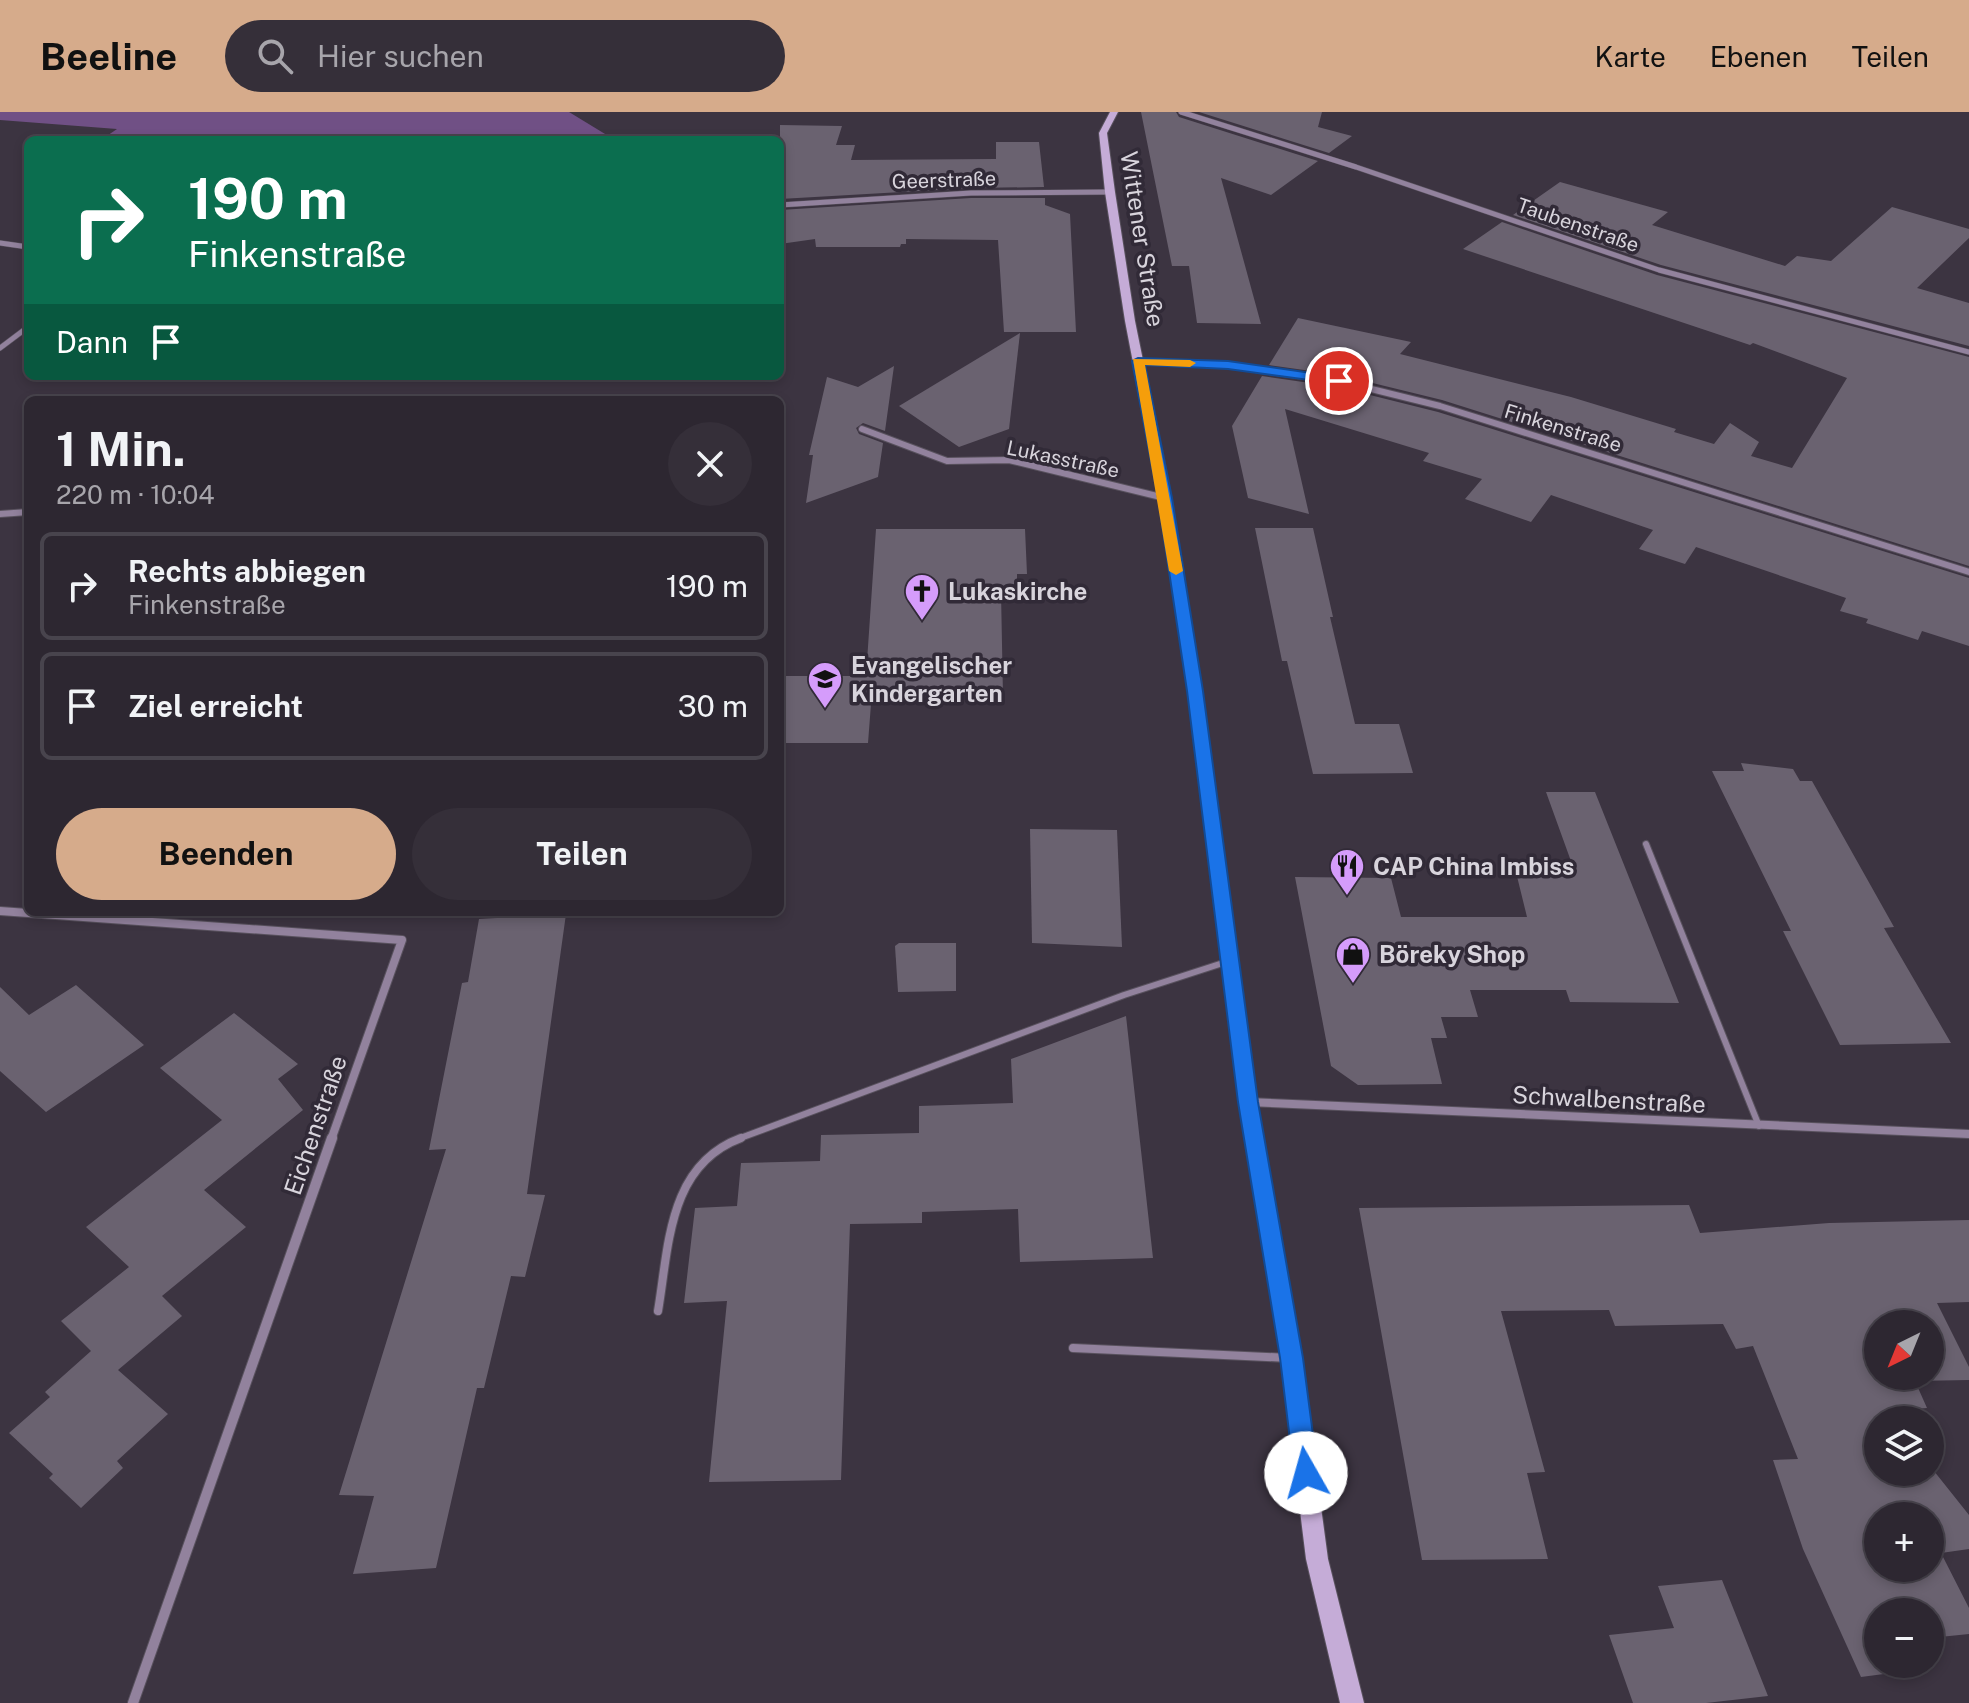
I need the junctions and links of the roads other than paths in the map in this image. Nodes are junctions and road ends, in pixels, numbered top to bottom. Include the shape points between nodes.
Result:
1 (1114, 112) edge
2 (1181, 112) edge
3 (1110, 192) junction
4 (784, 205) edge
5 (0, 243) edge
6 (24, 246) edge
7 (24, 330) edge
8 (0, 348) edge
9 (1969, 352) edge
10 (1138, 361) junction
11 (862, 429) dead end
12 (1165, 498) junction
13 (24, 512) edge
14 (0, 514) edge
15 (1969, 572) edge
16 (1646, 844) dead end
17 (0, 911) edge
18 (24, 913) edge
19 (69, 916) edge
20 (1230, 961) junction
21 (1248, 1102) junction
22 (1759, 1126) junction
23 (1969, 1134) edge
24 (658, 1311) dead end
25 (1073, 1348) dead end
26 (1291, 1358) junction
27 (133, 1703) edge
28 (1352, 1703) edge

1 - 3 main road, Wittener Straße via 1103,133
2 - 9 street, Taubenstraße via 1659,270
3 - 4 street, Geerstraße via 971,193
3 - 10 main road, Wittener Straße
5 - 6 street
7 - 8 street
10 - 12 main road, Wittener Straße
10 - 15 street, Finkenstraße via 1228,365 1354,384 1440,406
11 - 12 street, Lukasstraße via 947,461 1009,460
12 - 20 main road, Wittener Straße
13 - 14 street
16 - 22 lane
17 - 18 street, Eichenstraße
19 - 27 street, Eichenstraße via 402,940
20 - 21 main road, Wittener Straße
20 - 24 lane via 1124,995 725,1144 696,1170 676,1204
21 - 22 street, Schwalbenstraße
21 - 26 main road, Wittener Straße
22 - 23 street, Schwalbenstraße
25 - 26 lane
26 - 28 main road, Wittener Straße via 1317,1559

